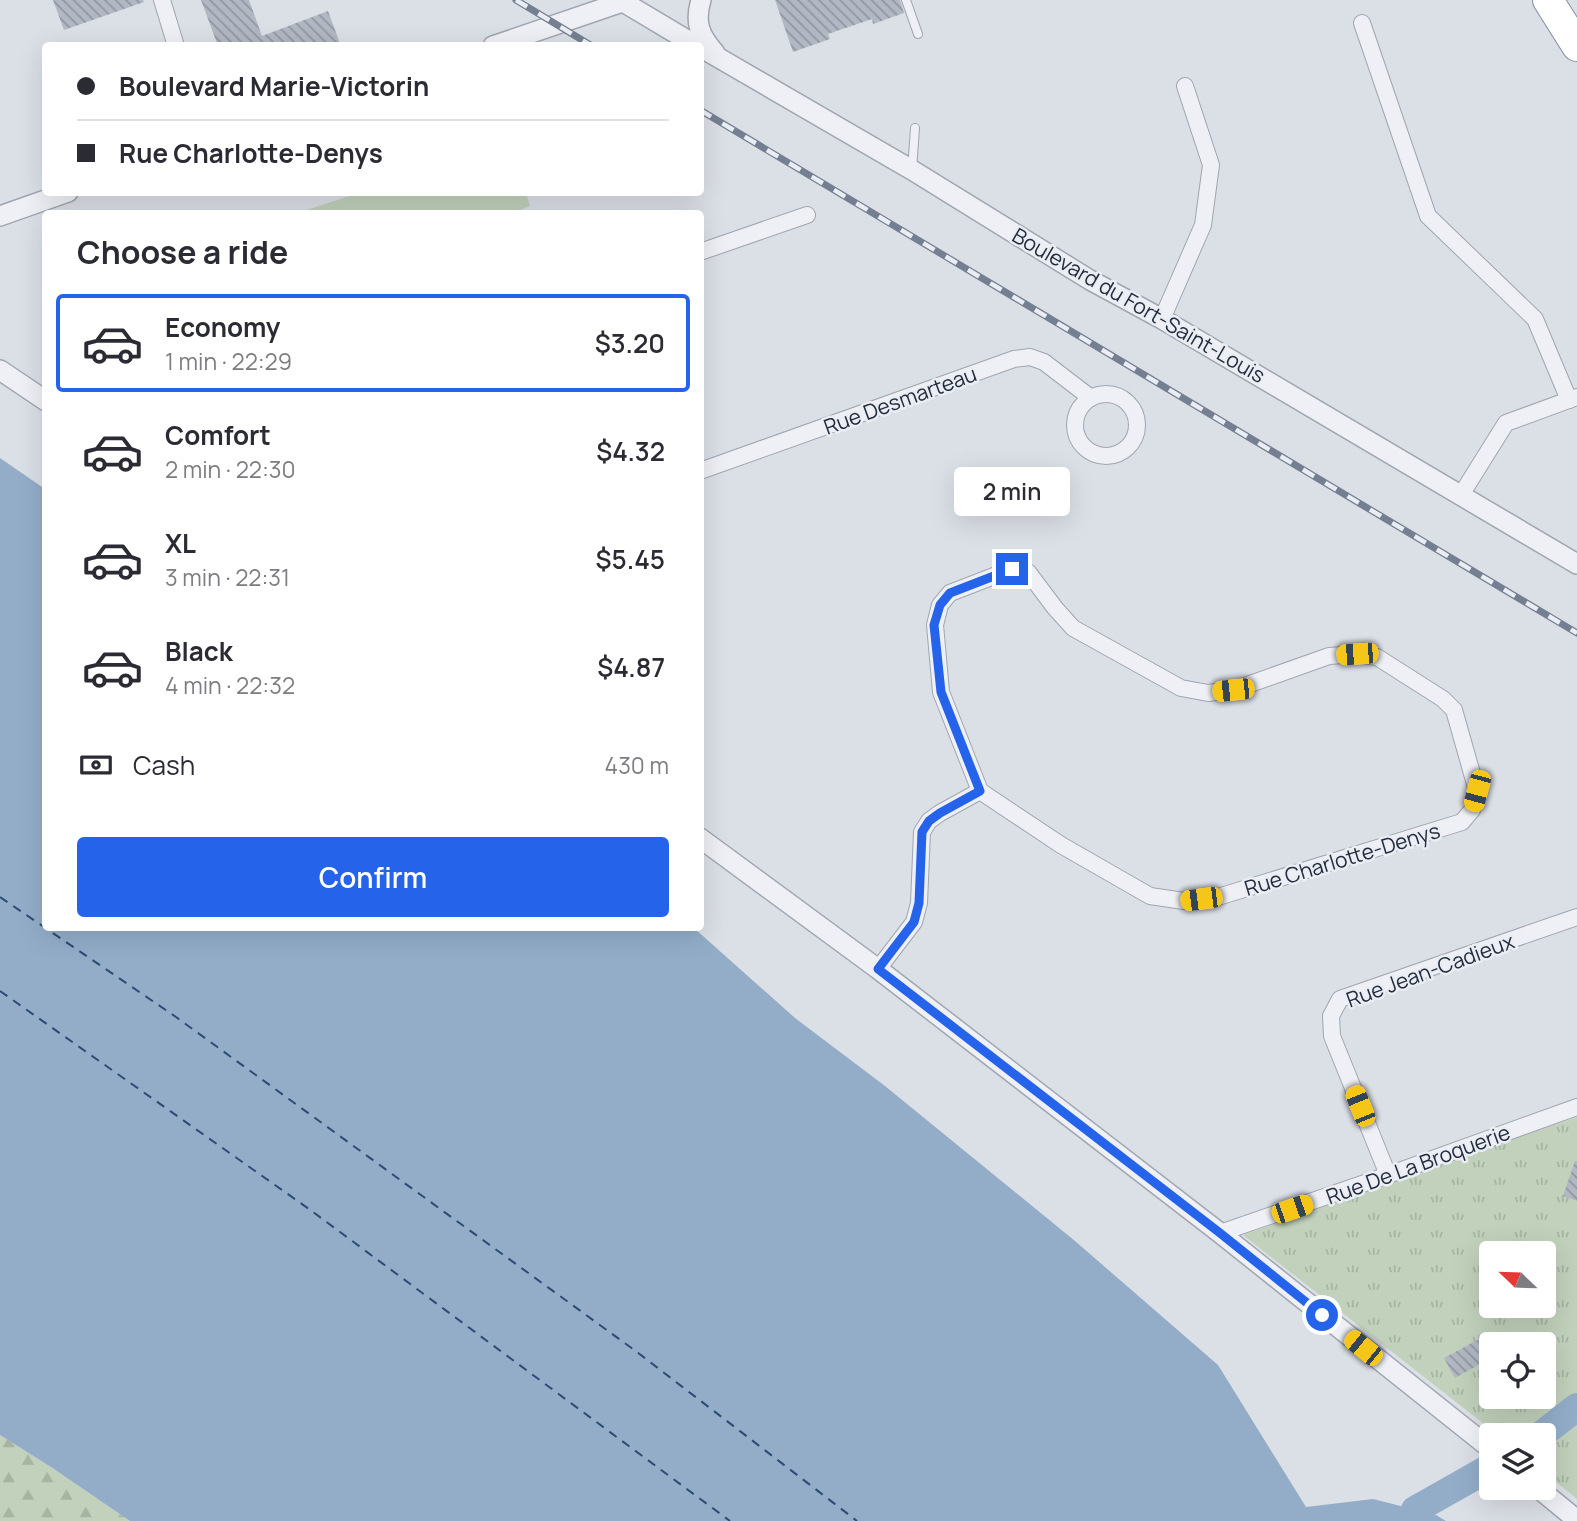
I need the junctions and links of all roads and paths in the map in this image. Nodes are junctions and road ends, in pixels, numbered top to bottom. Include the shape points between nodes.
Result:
1 (162, 0) edge
2 (701, 0) edge
3 (906, 0) edge
4 (1548, 0) edge
5 (1572, 0) edge
6 (623, 1) edge
7 (1577, 7) edge
8 (1362, 23) dead end
9 (918, 34) dead end
10 (175, 42) edge
11 (503, 42) edge
12 (692, 42) edge
13 (1577, 46) edge
14 (704, 49) edge
15 (720, 60) junction
16 (1185, 86) dead end
17 (915, 128) dead end
18 (912, 170) junction
19 (57, 196) edge
20 (807, 215) dead end
21 (0, 216) edge
22 (704, 252) edge
23 (1162, 319) junction
24 (0, 370) edge
25 (42, 398) edge
26 (1091, 398) dead end
27 (1573, 398) edge
28 (704, 470) edge
29 (1461, 495) junction
30 (1577, 564) edge
31 (980, 791) junction
32 (704, 841) edge
33 (1577, 917) edge
34 (878, 969) junction
35 (1577, 1107) edge
36 (1388, 1175) junction
37 (1220, 1233) junction
38 (1479, 1439) edge
39 (1553, 1500) edge
40 (1577, 1520) edge

1 - 10 street
2 - 15 street via 697,11 701,34
3 - 9 lane
4 - 13 highway
5 - 7 highway
6 - 11 street
6 - 12 street, Boulevard du Fort-Saint-Louis
8 - 27 street via 1429,216 1535,318
14 - 15 street, Boulevard du Fort-Saint-Louis
15 - 18 street, Boulevard du Fort-Saint-Louis
16 - 23 street via 1211,166 1203,225
17 - 18 lane
18 - 23 street, Boulevard du Fort-Saint-Louis
19 - 21 street
20 - 22 street
23 - 29 street, Boulevard du Fort-Saint-Louis
24 - 25 street
26 - 28 street, Rue Desmarteau via 1044,362 1030,357 1013,359
27 - 29 street via 1506,423
29 - 30 street, Boulevard du Fort-Saint-Louis
31 - 31 street, Rue Charlotte-Denys via 941,692 934,625 940,605 950,593 1012,569 1028,572 1073,628 1181,688 1208,693 1233,690 1329,656 1377,657 1454,710 1477,791 1472,810 1462,822 1218,897 1184,901 1150,897
31 - 34 street via 940,813 922,832 914,922
32 - 34 street
33 - 36 street, Rue Jean-Cadieux via 1340,999 1331,1016 1332,1036
34 - 37 street
35 - 36 street, Rue De La Broquerie
36 - 37 street, Rue De La Broquerie
37 - 38 street
39 - 40 street

